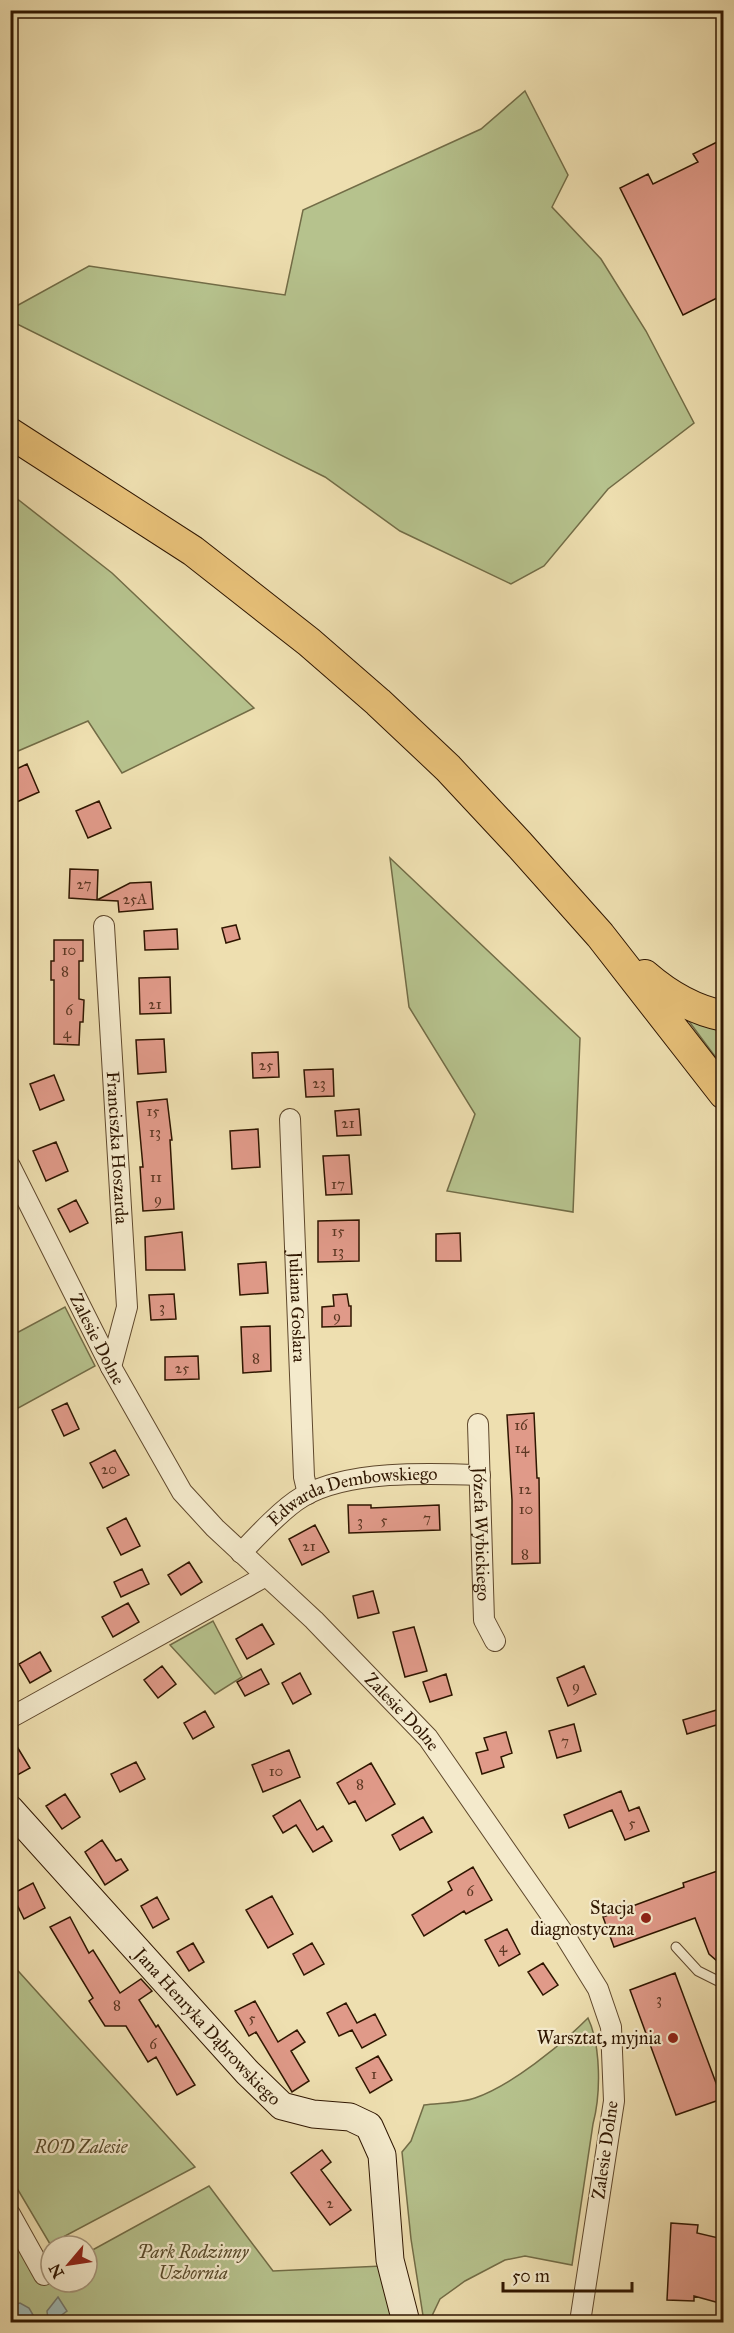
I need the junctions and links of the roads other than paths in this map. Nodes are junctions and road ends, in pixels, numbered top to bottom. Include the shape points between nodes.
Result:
1 (10, 433) edge
2 (104, 926) dead end
3 (600, 935) junction
4 (723, 1016) edge
5 (723, 1094) edge
6 (290, 1119) dead end
7 (10, 1166) edge
8 (111, 1366) junction
9 (478, 1424) dead end
10 (480, 1474) junction
11 (308, 1494) junction
12 (241, 1553) junction
13 (266, 1576) junction
14 (495, 1641) dead end
15 (10, 1718) edge
16 (10, 1809) edge
17 (676, 1947) dead end
18 (723, 1984) edge
19 (10, 2214) edge
20 (39, 2258) edge
21 (406, 2322) edge
22 (580, 2322) edge

1 - 3 main road via 193,551 309,642 448,768
2 - 8 street, Franciszka Hoszarda via 126,1307
3 - 4 main road via 675,998
3 - 5 main road
6 - 11 street, Juliana Goslara via 304,1477
7 - 8 street, Zalesie Dolne
8 - 12 street, Zalesie Dolne via 182,1492
9 - 10 street, Józefa Wybickiego
10 - 11 street, Edwarda Dembowskiego via 378,1476 326,1486
10 - 14 street, Józefa Wybickiego via 484,1620
11 - 12 street, Edwarda Dembowskiego
12 - 13 street, Zalesie Dolne
13 - 15 street
13 - 22 street, Zalesie Dolne via 428,1738 598,1989 611,2027 614,2102
16 - 21 street, Jana Henryka Dąbrowskiego via 282,2106 350,2117 369,2126 382,2155 390,2260
17 - 18 lane via 698,1971
19 - 20 street

